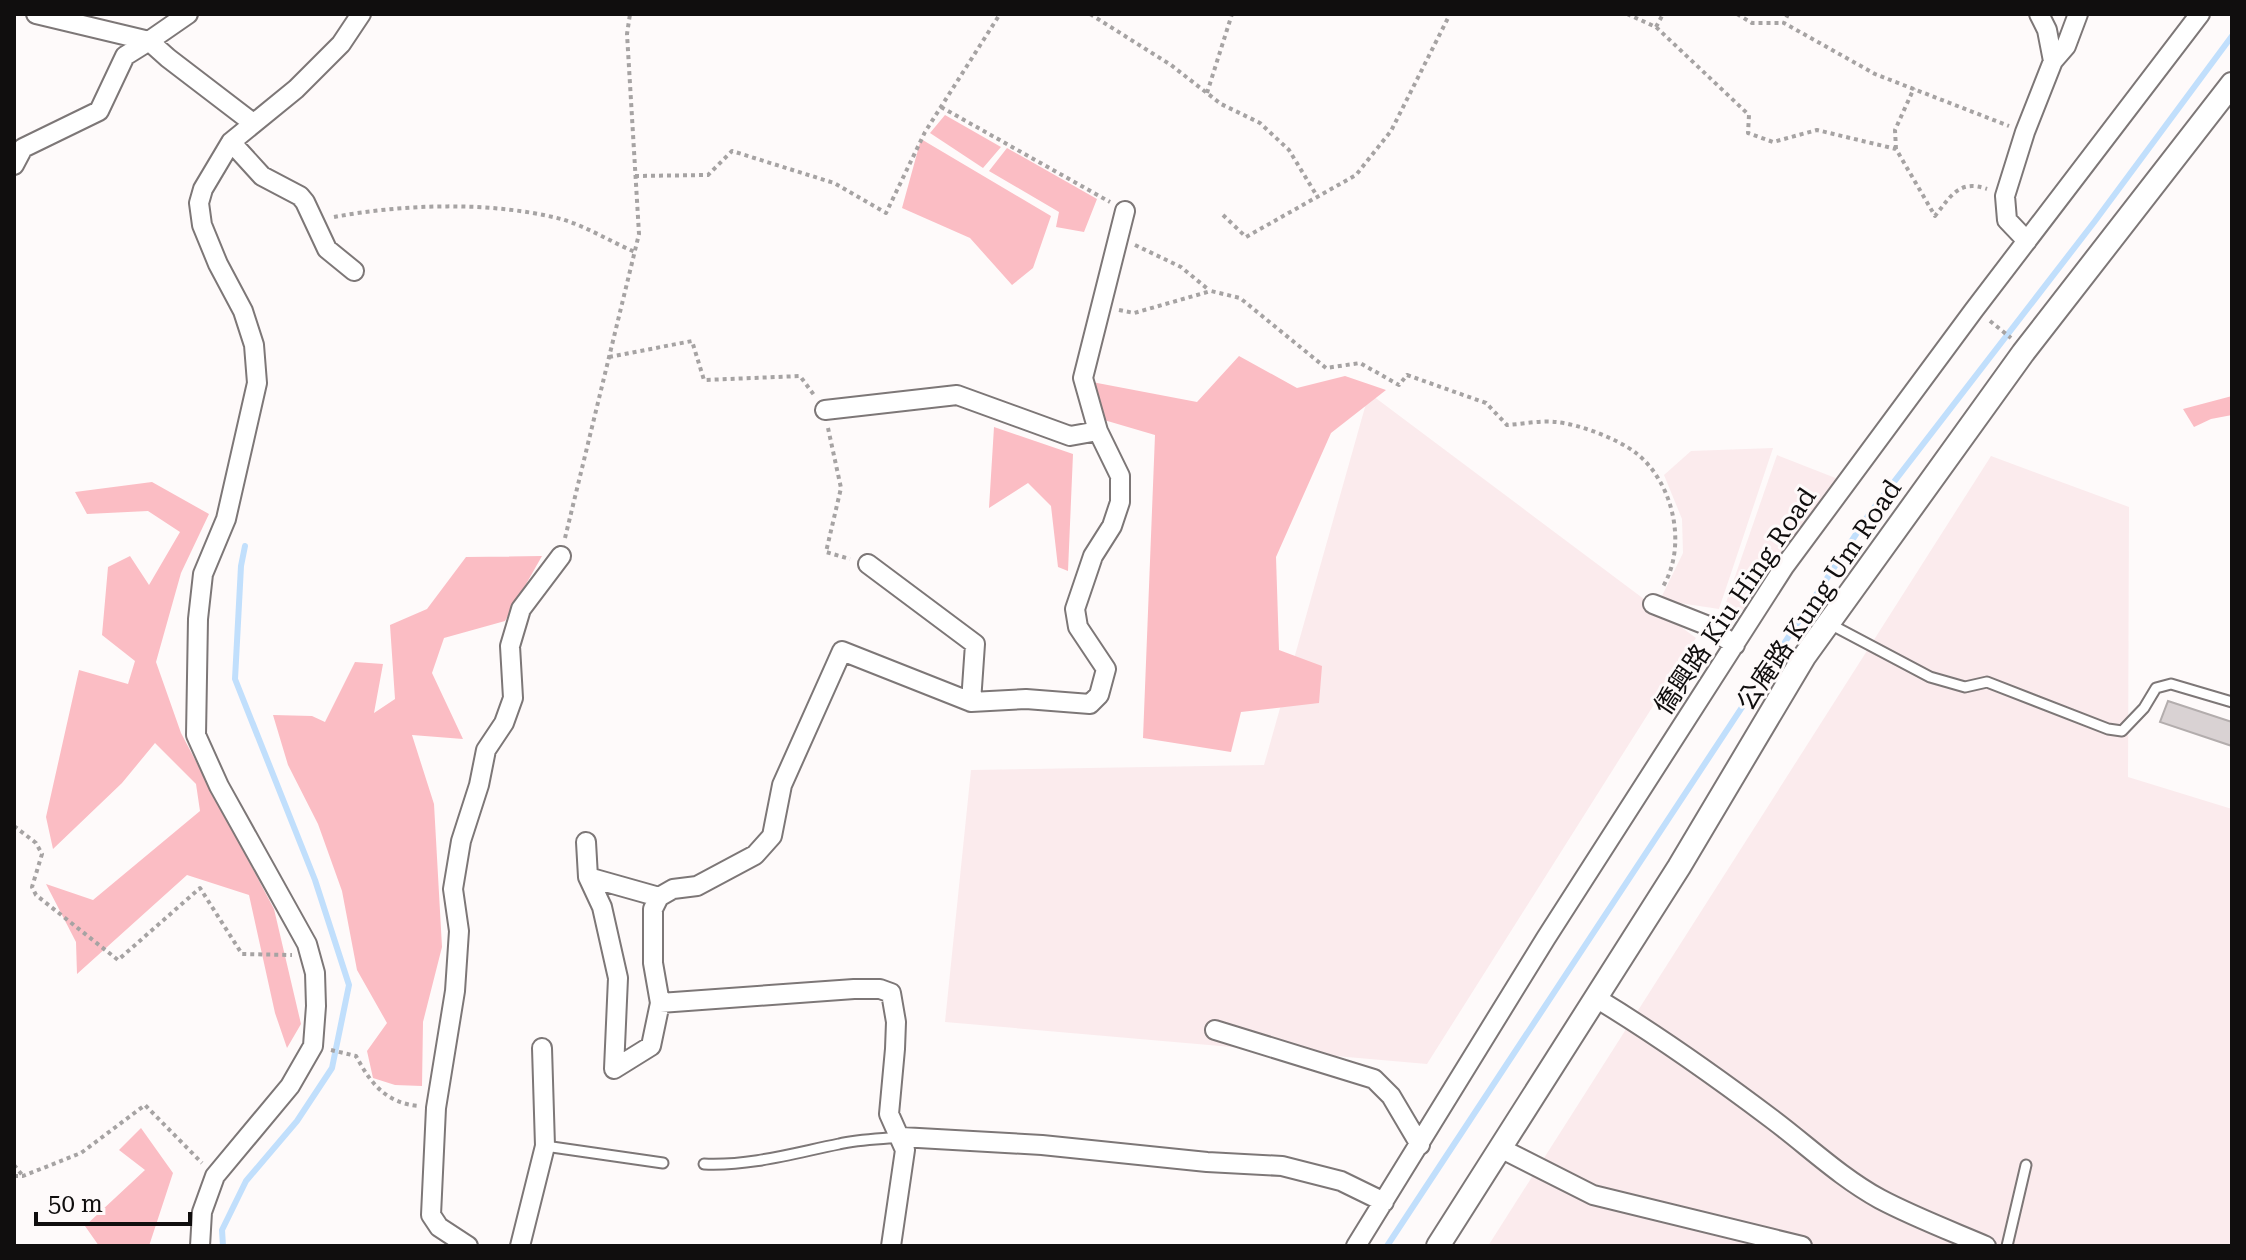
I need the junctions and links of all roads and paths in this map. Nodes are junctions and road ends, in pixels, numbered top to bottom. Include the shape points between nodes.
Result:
1 (36, 14) edge
2 (188, 14) edge
3 (361, 14) edge
4 (630, 14) edge
5 (1000, 14) edge
6 (1090, 14) edge
7 (1232, 14) edge
8 (1450, 14) edge
9 (1627, 14) edge
10 (1663, 14) edge
11 (1737, 14) edge
12 (1788, 14) edge
13 (2039, 14) edge
14 (2078, 14) edge
15 (2200, 14) edge
16 (1784, 23) junction
17 (1656, 27) junction
18 (149, 41) junction
19 (2053, 61) junction
20 (2232, 84) edge
21 (1914, 88) junction
22 (1207, 93) junction
23 (941, 107) junction
24 (253, 123) junction
25 (2025, 132) junction
26 (231, 142) junction
27 (1896, 149) junction
28 (14, 165) edge
29 (635, 176) junction
30 (1317, 196) junction
31 (2005, 196) junction
32 (1125, 211) joint
33 (1223, 215) dead end
34 (315, 221) junction
35 (1119, 237) junction
36 (2027, 241) junction
37 (635, 252) junction
38 (354, 271) dead end
39 (1211, 291) junction
40 (1101, 305) junction
41 (1986, 318) dead end
42 (2016, 342) dead end
43 (609, 357) junction
44 (825, 410) junction
45 (1098, 431) junction
46 (561, 556) joint
47 (868, 564) joint
48 (1653, 604) joint
49 (1828, 623) junction
50 (1735, 645) junction
51 (971, 702) junction
52 (2232, 702) edge
53 (14, 826) edge
54 (586, 842) dead end
55 (588, 877) junction
56 (659, 897) junction
57 (310, 955) junction
58 (1596, 998) junction
59 (660, 1003) junction
60 (1215, 1030) dead end
61 (313, 1046) junction
62 (542, 1048) dead end
63 (436, 1108) junction
64 (901, 1137) junction
65 (1420, 1145) junction
66 (545, 1146) junction
67 (1500, 1148) junction
68 (663, 1163) dead end
69 (704, 1164) dead end
70 (14, 1165) edge
71 (2026, 1165) dead end
72 (14, 1176) edge
73 (23, 1176) junction
74 (215, 1176) junction
75 (1384, 1202) junction
76 (200, 1246) edge
77 (468, 1246) edge
78 (520, 1246) edge
79 (891, 1246) edge
80 (1356, 1246) edge
81 (1438, 1246) edge
82 (1802, 1246) edge
83 (1986, 1246) edge
84 (2007, 1246) edge

1 - 18 street
2 - 18 street
3 - 24 street via 341,44
4 - 29 path
5 - 23 path
6 - 22 path
7 - 22 path
8 - 30 path via 1391,131 1356,175
9 - 17 path
10 - 17 path
11 - 16 path via 1752,23
12 - 16 path
13 - 19 street
14 - 19 street via 2066,46
15 - 36 street, 僑興路 Kiu Hing Road
16 - 21 path via 1875,74
17 - 27 path via 1749,115 1748,133 1773,142 1817,130
18 - 24 street
18 - 28 street via 125,56 99,111 23,148
19 - 25 street
20 - 49 street, 公庵路 Kung Um Road via 2026,349
21 - 25 path
21 - 27 path via 1895,130
22 - 30 path via 1260,123 1289,150
23 - 29 path via 886,213 834,183 732,151 708,175
23 - 32 path
24 - 26 street
25 - 31 street
26 - 34 street via 262,176 300,196
26 - 57 street via 199,203 202,225 254,345 257,383 226,519 203,574 196,735
27 - 31 path via 1935,216 1954,191 1975,185
29 - 37 path
30 - 33 path via 1246,237
31 - 36 street via 2007,220
32 - 35 street
34 - 37 path via 380,209 489,208 563,220
34 - 38 street via 327,249
35 - 39 path via 1181,267
35 - 40 street
36 - 50 street, 僑興路 Kiu Hing Road via 1784,567
37 - 43 path
39 - 40 path via 1134,313
39 - 48 path via 1240,298 1326,368 1360,363 1399,385 1407,375 1486,403 1507,425 1556,422 1591,430 1637,454 1660,482 1675,523 1668,579
40 - 45 street via 1083,378
41 - 42 path
43 - 44 path via 692,341 704,380 800,376
43 - 46 path
44 - 45 street via 957,395 1070,436
44 - 47 path via 841,488 826,552
45 - 51 street via 1120,476 1120,502 1075,609 1078,627 1106,669 1099,695 1090,704 1079,705 1026,699
46 - 63 street via 521,609 510,646 513,698 486,750 461,841 453,889 459,931 455,991
47 - 51 street via 975,644
48 - 50 street via 1706,625
49 - 52 lane via 1930,677 1965,687 1987,682 2108,729 2122,731 2156,688 2171,684
49 - 58 street, 公庵路 Kung Um Road
50 - 65 street, 僑興路 Kiu Hing Road
51 - 56 street via 842,651 782,785 772,836 755,855 720,874
53 - 57 path via 42,854 32,887 36,895 118,960 200,888 242,954
54 - 55 street
55 - 56 street
55 - 59 street via 602,907 618,978 614,1069 651,1046
56 - 59 street via 653,909 653,963
57 - 61 street via 315,973
58 - 67 street, 公庵路 Kung Um Road
58 - 83 street via 1708,1072 1880,1199
59 - 64 street via 854,989 891,993 896,1036 889,1114
60 - 65 street via 1374,1079 1391,1096
61 - 63 path via 356,1056 370,1082 388,1096 407,1105
61 - 74 street via 290,1086
62 - 66 street
63 - 77 street via 431,1215 439,1227
64 - 69 lane via 843,1143 775,1159
64 - 75 street via 1282,1166 1341,1181
64 - 79 street via 905,1150
65 - 75 street, 僑興路 Kiu Hing Road
66 - 68 lane
66 - 78 street
67 - 81 street, 公庵路 Kung Um Road
67 - 82 street via 1593,1195
70 - 73 path
71 - 84 lane
72 - 73 path
73 - 74 path via 81,1153 145,1105
74 - 76 street via 202,1212
75 - 80 street, 僑興路 Kiu Hing Road

